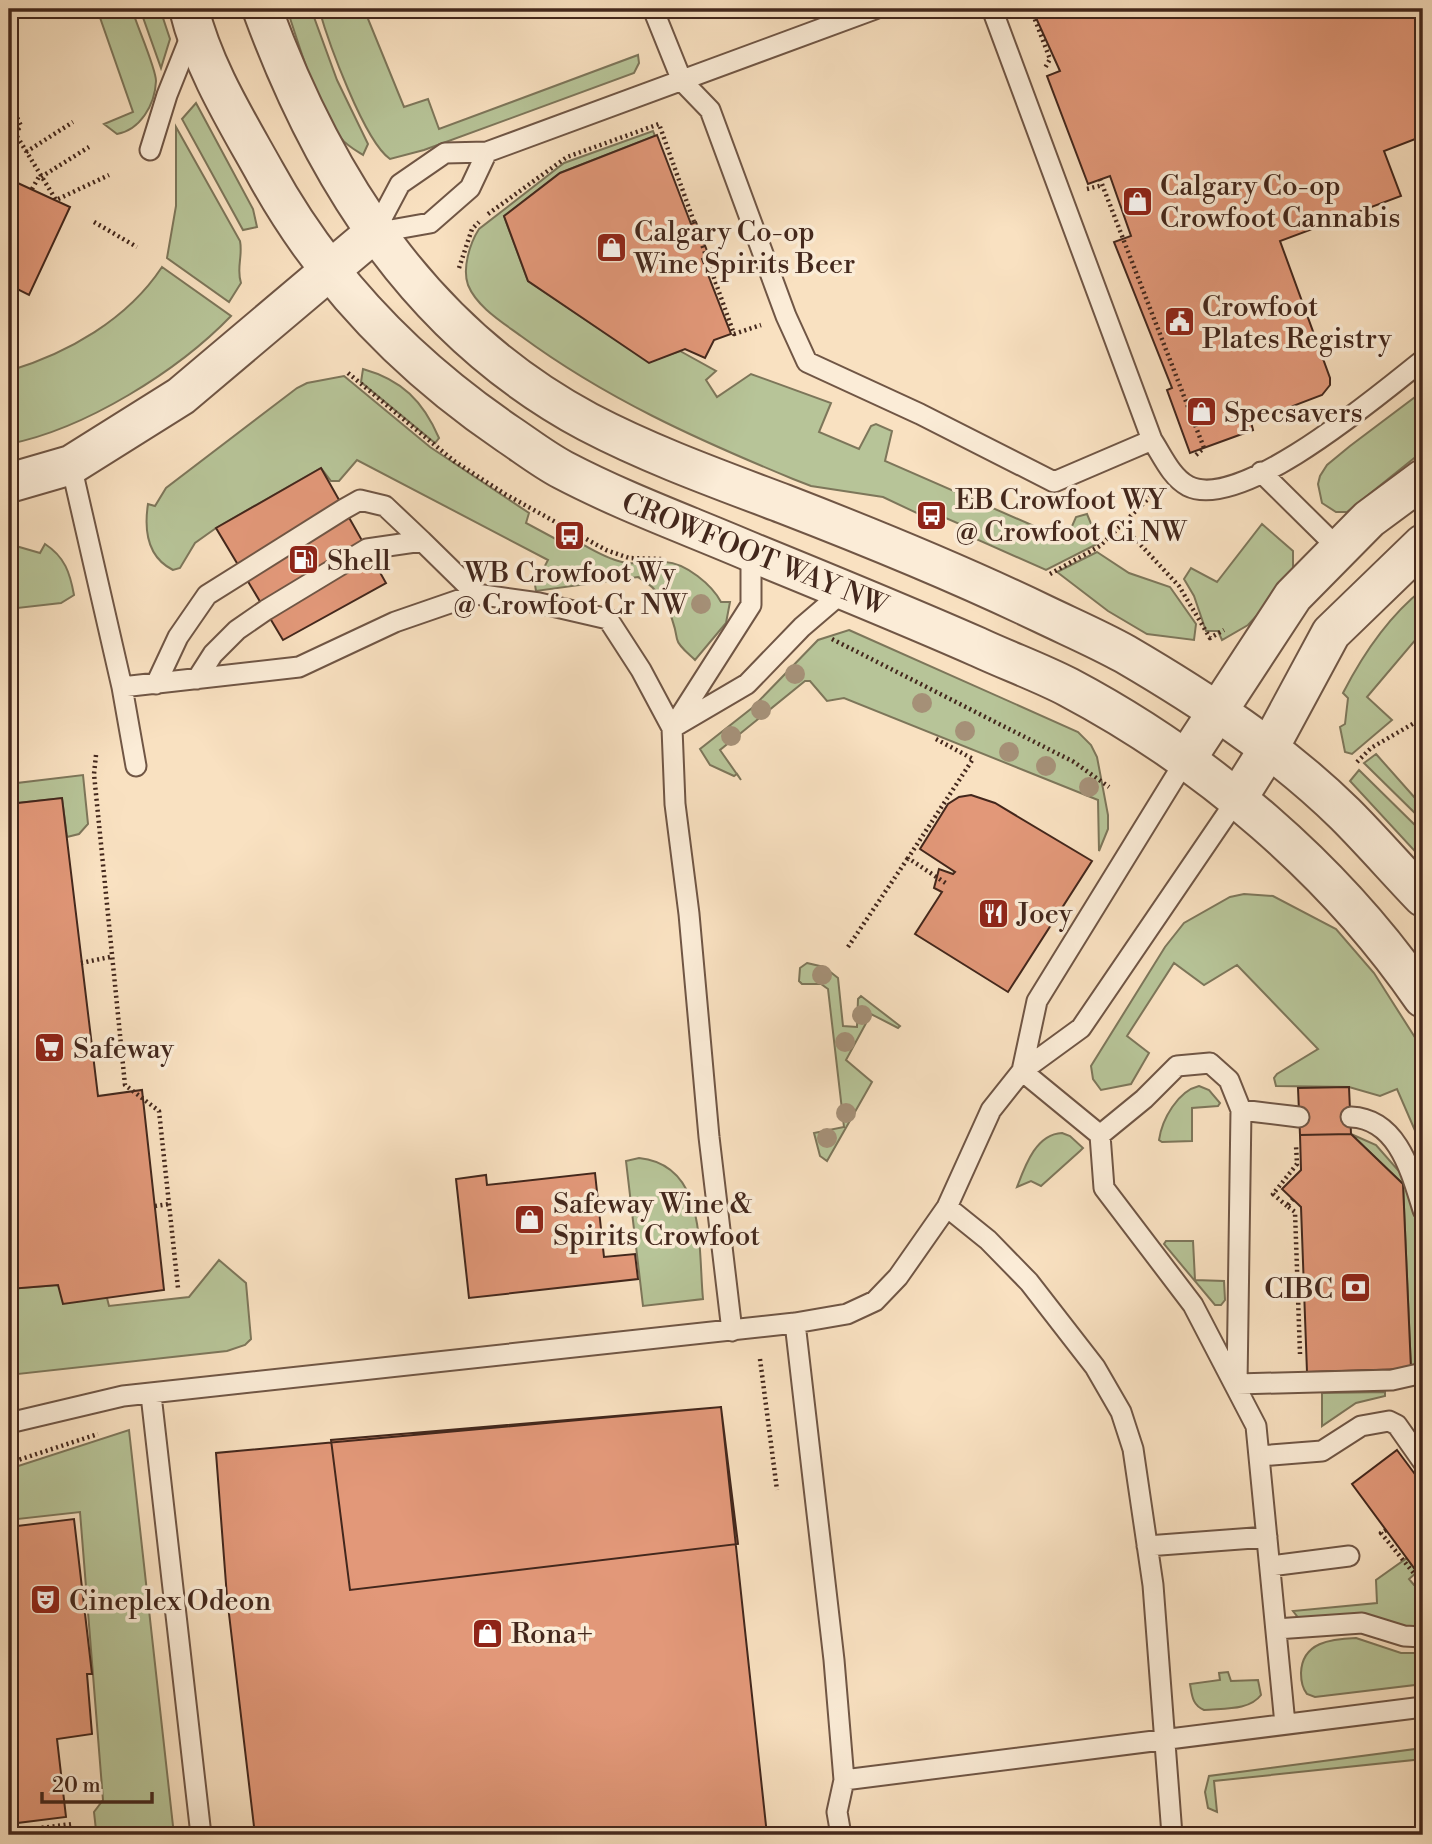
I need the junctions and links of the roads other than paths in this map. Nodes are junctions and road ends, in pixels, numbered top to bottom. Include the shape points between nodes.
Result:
1 (262, 9) edge
2 (653, 9) edge
3 (875, 9) edge
4 (992, 9) edge
5 (191, 19) edge
6 (682, 81) junction
7 (150, 150) dead end
8 (487, 152) junction
9 (374, 233) junction
10 (328, 272) junction
11 (1423, 360) edge
12 (1152, 440) junction
13 (71, 465) junction
14 (1261, 472) junction
15 (1423, 479) edge
16 (9, 483) edge
17 (422, 541) junction
18 (1423, 544) edge
19 (1339, 549) junction
20 (751, 552) junction
21 (844, 591) junction
22 (476, 594) junction
23 (197, 679) junction
24 (156, 684) junction
25 (122, 687) junction
26 (1216, 713) junction
27 (672, 728) junction
28 (1269, 748) junction
29 (1185, 761) junction
30 (136, 766) dead end
31 (1237, 799) junction
32 (1423, 897) edge
33 (1423, 998) edge
34 (1022, 1071) junction
35 (1241, 1111) junction
36 (1299, 1117) dead end
37 (1351, 1117) dead end
38 (1100, 1135) junction
39 (947, 1207) junction
40 (1423, 1210) edge
41 (795, 1323) junction
42 (732, 1331) junction
43 (1423, 1373) edge
44 (1237, 1384) junction
45 (150, 1395) junction
46 (9, 1423) edge
47 (1259, 1456) junction
48 (1423, 1462) edge
49 (1267, 1537) junction
50 (1147, 1546) junction
51 (1349, 1556) dead end
52 (1270, 1566) junction
53 (1276, 1629) junction
54 (1423, 1637) edge
55 (1423, 1707) edge
56 (1285, 1724) junction
57 (1163, 1741) junction
58 (844, 1780) junction
59 (201, 1835) edge
60 (841, 1835) edge
61 (1172, 1835) edge

1 - 9 street, CROWFOOT WAY NW via 285,70 343,186
2 - 6 lane
3 - 6 lane
4 - 12 lane
5 - 7 lane
5 - 10 street, CROWFOOT WAY NW via 227,104 290,219
6 - 8 lane
6 - 12 lane via 710,110 807,362 1054,482
8 - 9 lane via 470,188 430,223
8 - 9 lane via 445,153 400,184
9 - 10 street
9 - 26 street, CROWFOOT WAY NW via 426,295 504,368 586,421 665,458 952,570 1123,653
10 - 13 street via 180,396
10 - 20 street, CROWFOOT WAY NW via 386,333 469,407 558,468
11 - 14 lane via 1307,448
12 - 14 lane via 1174,474 1189,486 1230,489
13 - 16 street
13 - 25 lane
14 - 19 lane
15 - 19 street via 1369,519
17 - 22 lane
17 - 23 lane via 367,549 266,610 213,653
17 - 24 lane via 385,506 360,500 207,595 178,638
18 - 28 street via 1331,633
19 - 26 street via 1293,596
20 - 21 street, CROWFOOT WAY NW
20 - 27 lane via 751,606
21 - 27 lane via 747,684
21 - 29 street, CROWFOOT WAY NW via 1067,687
22 - 23 lane via 395,622 299,667
22 - 27 lane via 608,619
23 - 24 lane
24 - 25 lane
25 - 30 lane
26 - 28 street, CROWFOOT WAY NW
26 - 29 street
27 - 42 lane via 675,804
28 - 31 street
28 - 32 street, CROWFOOT WAY NW via 1345,813
29 - 31 street, CROWFOOT WAY NW
29 - 34 lane via 1037,1001
31 - 33 street, CROWFOOT WAY NW via 1356,913
31 - 34 lane via 1081,1028
34 - 38 lane
34 - 39 lane via 991,1110
35 - 36 lane
35 - 38 lane via 1229,1080 1210,1063 1177,1066
35 - 44 lane
37 - 40 lane via 1383,1127 1405,1157
38 - 44 lane via 1104,1188 1193,1305
39 - 41 lane via 898,1277 875,1301 847,1314
39 - 50 lane via 1029,1282 1109,1389 1133,1449
41 - 42 lane
41 - 58 lane via 827,1583
42 - 45 lane
43 - 44 lane via 1392,1380
44 - 47 lane via 1256,1426
45 - 46 lane via 123,1396
45 - 59 lane
47 - 48 lane via 1322,1451 1361,1426 1389,1421 1397,1425
47 - 49 lane
49 - 50 lane
49 - 52 lane
50 - 57 lane
51 - 52 lane
52 - 53 lane
53 - 54 lane via 1362,1623
53 - 56 lane
55 - 56 lane
56 - 57 lane
57 - 58 lane
57 - 61 lane
58 - 60 lane via 837,1812

